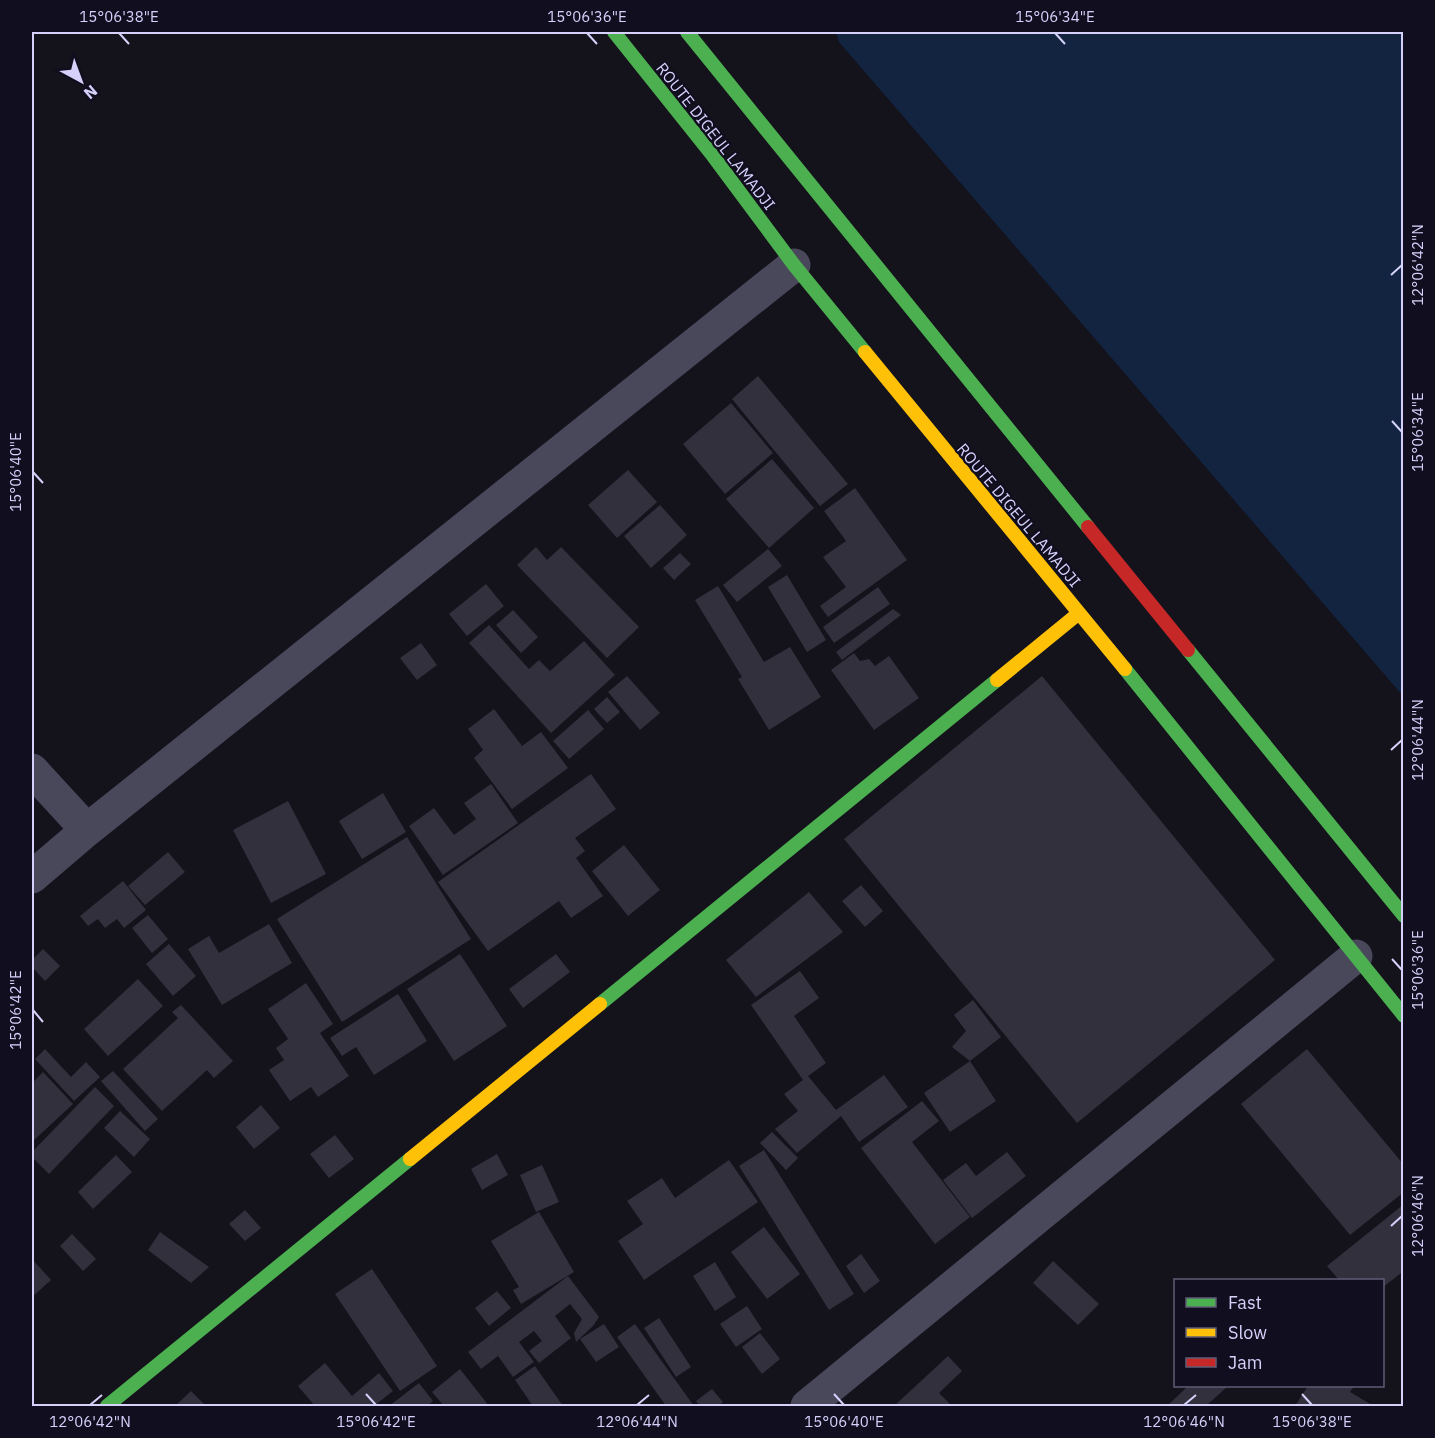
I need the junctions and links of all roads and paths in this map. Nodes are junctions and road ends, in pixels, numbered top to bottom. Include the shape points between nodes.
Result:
1 (614, 32) edge
2 (687, 32) edge
3 (794, 265) junction
4 (1079, 613) junction
5 (32, 770) edge
6 (87, 830) junction
7 (32, 877) edge
8 (1404, 916) edge
9 (1356, 956) junction
10 (1404, 1016) edge
11 (106, 1407) edge
12 (807, 1407) edge

1 - 3 main road, ROUTE DIGEUL LAMADJI
2 - 8 main road
3 - 4 main road, ROUTE DIGEUL LAMADJI
3 - 6 street
4 - 9 main road, ROUTE DIGEUL LAMADJI
4 - 11 main road
5 - 6 street
6 - 7 street
9 - 10 main road, ROUTE DIGEUL LAMADJI
9 - 12 street

